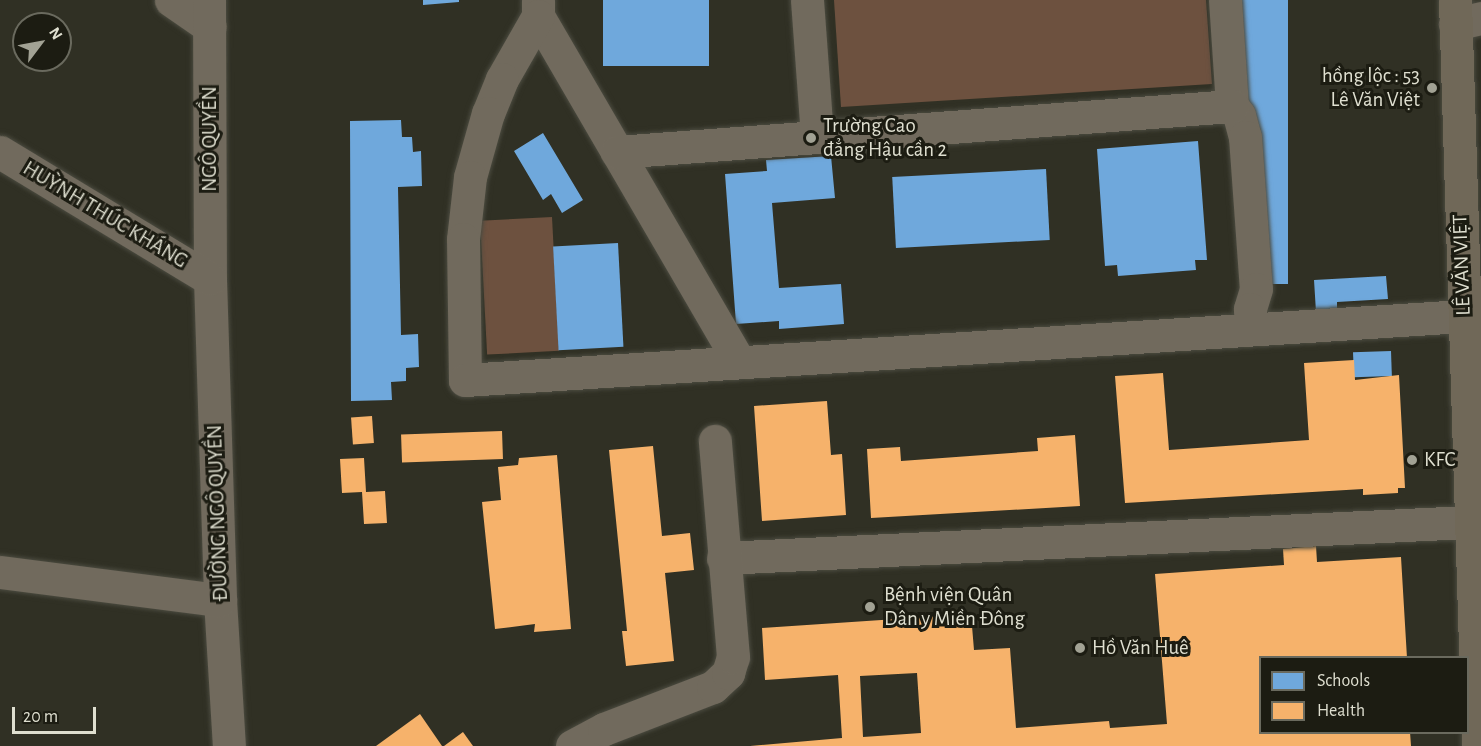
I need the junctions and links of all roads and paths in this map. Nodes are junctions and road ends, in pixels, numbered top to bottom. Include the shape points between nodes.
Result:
1 (171, 0) edge
2 (807, 0) edge
3 (1225, 0) edge
4 (538, 8) edge
5 (209, 14) edge
6 (1464, 14) edge
7 (1232, 106) junction
8 (817, 137) junction
9 (0, 152) edge
10 (617, 152) junction
11 (1471, 273) edge
12 (210, 279) junction
13 (1463, 316) junction
14 (1250, 319) junction
15 (739, 362) junction
16 (715, 441) dead end
17 (1472, 505) edge
18 (723, 558) junction
19 (0, 572) edge
20 (220, 600) junction
21 (1477, 623) edge
22 (229, 746) edge
23 (573, 746) edge
24 (1478, 746) edge

1 - 5 street
2 - 8 street
3 - 7 street
4 - 10 street
4 - 15 street via 495,96 470,177 463,239 465,380
5 - 12 street, NGÔ QUYỀN
6 - 11 main road, LÊ VĂN VIỆT
7 - 8 street
7 - 14 street via 1244,127 1256,283
8 - 10 street
9 - 12 street, HUỲNH THÚC KHÁNG
10 - 15 street
11 - 13 main road, LÊ VĂN VIỆT
12 - 20 street, ĐƯỜNG NGÔ QUYỀN
13 - 14 street
13 - 17 main road, LÊ VĂN VIỆT
14 - 15 street
16 - 18 street
17 - 18 street
17 - 21 main road, LÊ VĂN VIỆT
18 - 23 street via 733,657 722,681 604,729
19 - 20 street
20 - 22 street, ĐƯỜNG NGÔ QUYỀN
21 - 24 main road, LÊ VĂN VIỆT

